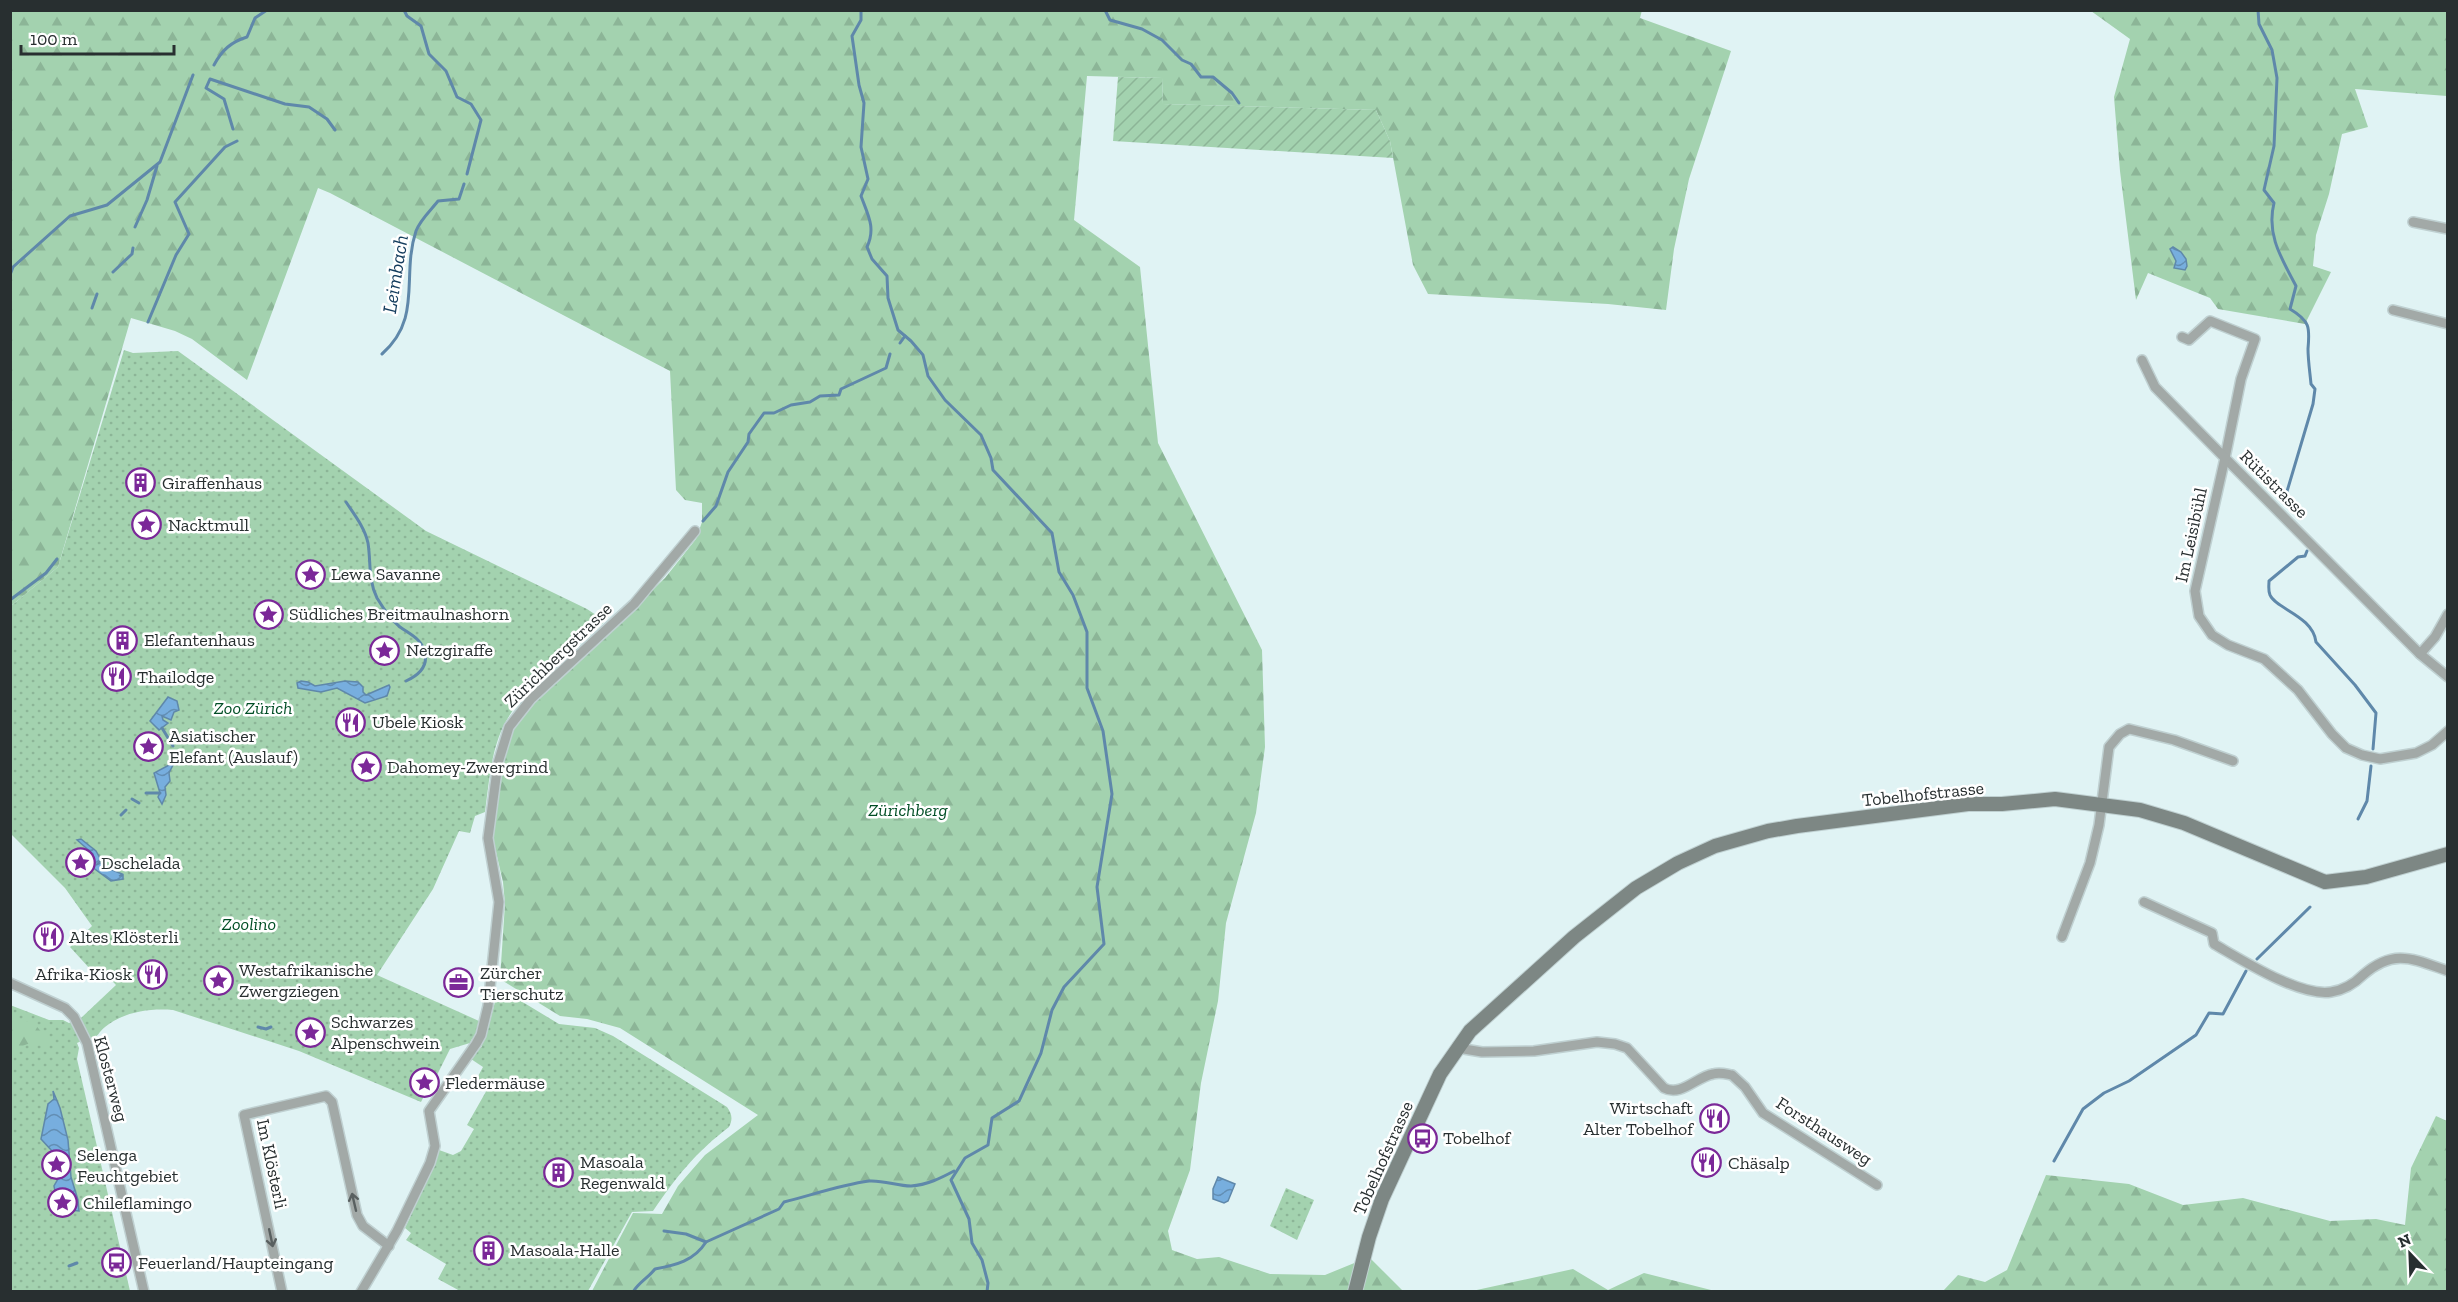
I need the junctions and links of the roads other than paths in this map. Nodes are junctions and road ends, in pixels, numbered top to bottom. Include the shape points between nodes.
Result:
1 (2414, 222) dead end
2 (2448, 229) edge
3 (2393, 310) dead end
4 (2448, 324) edge
5 (2182, 337) dead end
6 (2142, 360) dead end
7 (2225, 458) junction
8 (695, 531) dead end
9 (2448, 614) edge
10 (2420, 654) junction
11 (2448, 677) edge
12 (2448, 731) edge
13 (2233, 761) dead end
14 (2102, 804) junction
15 (2448, 854) edge
16 (2144, 902) dead end
17 (2062, 937) dead end
18 (2448, 971) edge
19 (10, 983) edge
20 (1458, 1045) junction
21 (1877, 1185) dead end
22 (389, 1246) junction
23 (144, 1292) edge
24 (282, 1292) edge
25 (361, 1292) edge
26 (1355, 1292) edge

1 - 2 street
3 - 4 street
5 - 7 street, Rütistrasse via 2188,340 2210,321 2255,339 2241,379
6 - 7 street via 2155,387
7 - 10 street, Rütistrasse
7 - 12 street, Im Leisibühl via 2195,591 2199,616 2212,634 2228,645 2265,659 2298,690 2346,748 2362,755 2380,759 2416,753
8 - 22 street, Zürichbergstrasse via 634,604 531,699 509,727 498,763 488,833 499,902 484,1024 476,1044 429,1111 435,1134 430,1163
9 - 10 street
10 - 11 street, Rütistrasse
13 - 14 street via 2130,729 2109,747
14 - 15 main road, Tobelhofstrasse via 2184,823 2325,882 2376,875
14 - 17 street via 2090,863
14 - 20 main road, Tobelhofstrasse via 2055,800 1968,804 1797,826 1715,846 1660,873 1609,909 1500,1001
16 - 18 street via 2212,933 2214,944 2266,973 2317,993 2344,989 2387,959 2413,959
19 - 23 street, Klosterweg via 65,1008 87,1043
20 - 21 street, Forsthausweg via 1482,1052 1597,1042 1615,1044 1628,1048 1670,1092 1712,1074 1732,1075 1763,1113
20 - 26 main road, Tobelhofstrasse via 1433,1087 1382,1199
22 -> 24 street, Im Klösterli via 363,1226 357,1215 332,1102 326,1096 244,1115
22 - 25 street, Zürichbergstrasse

